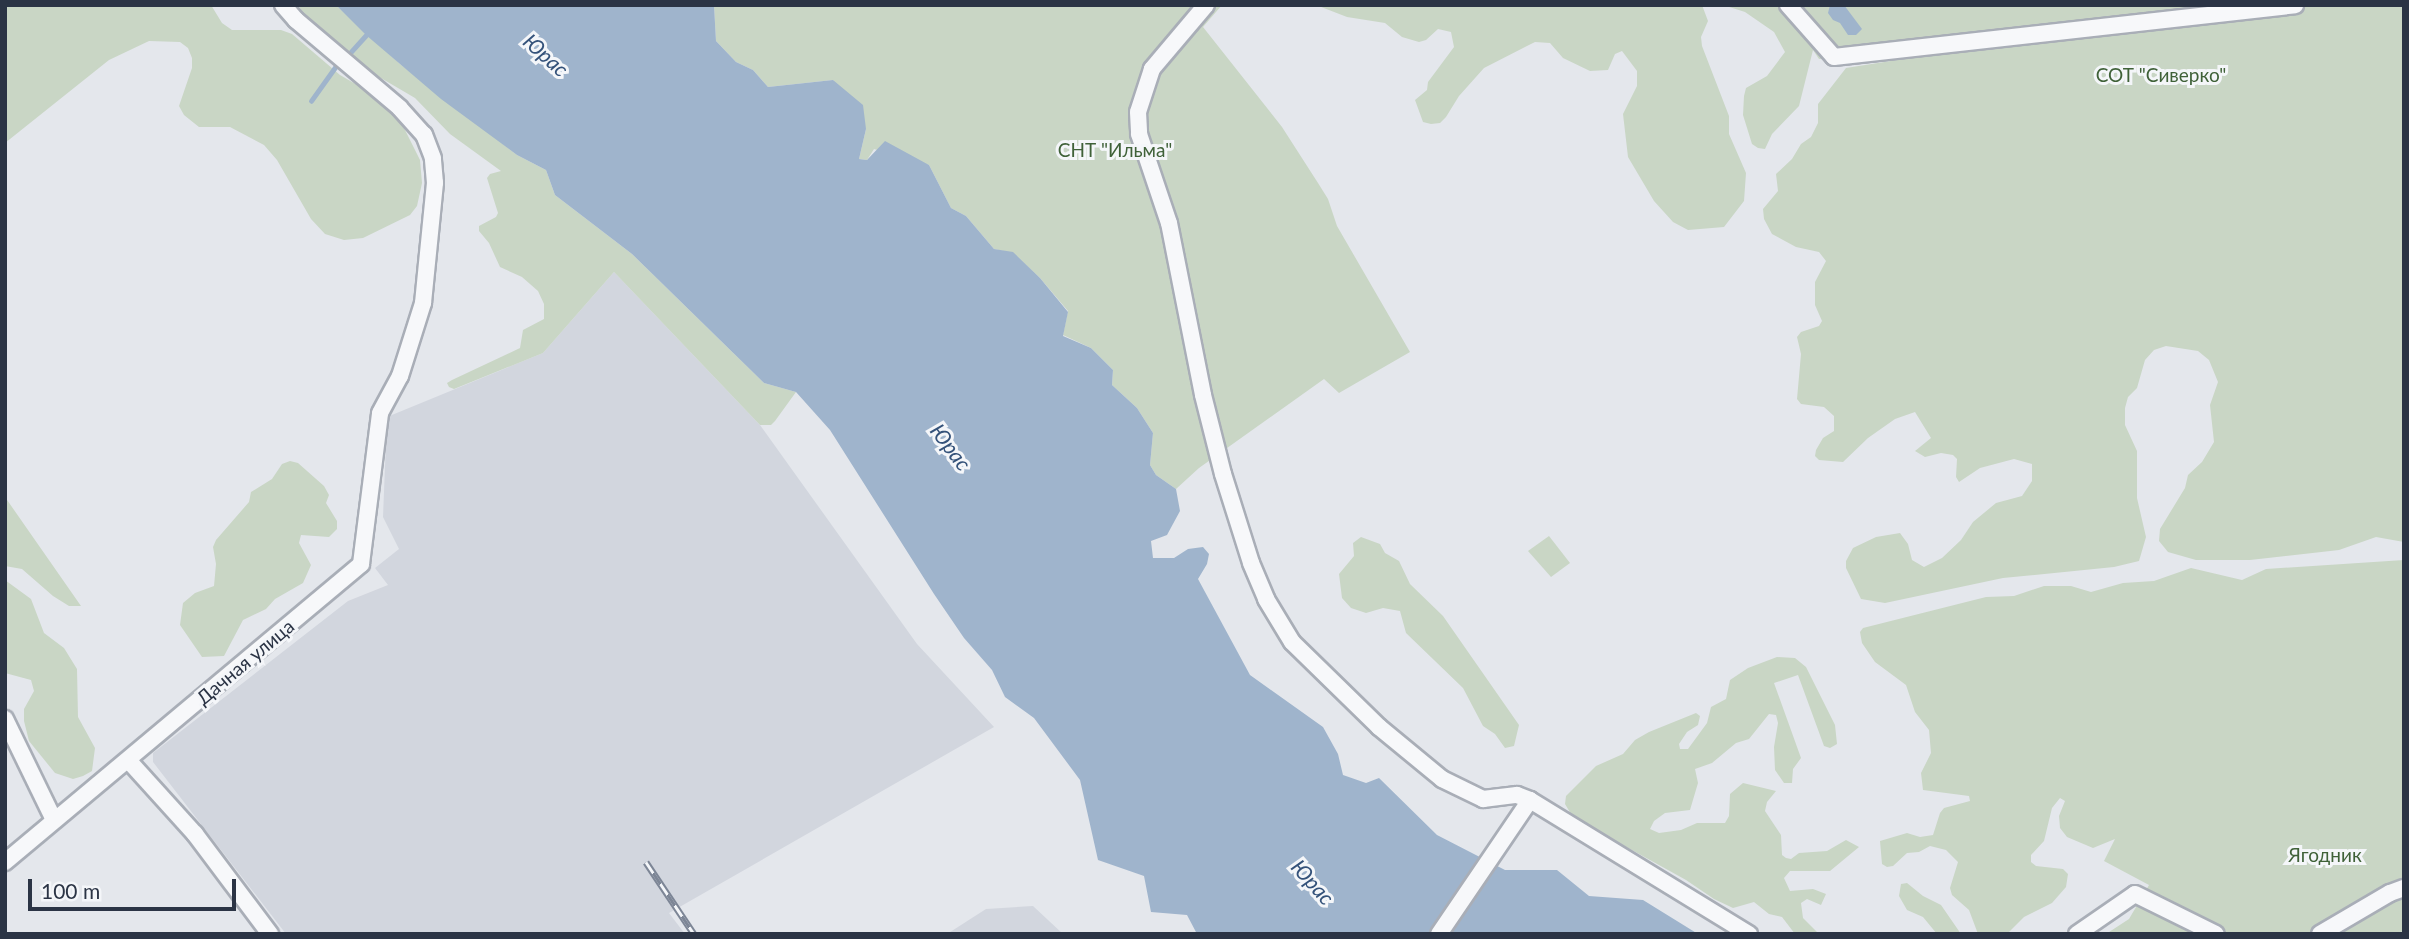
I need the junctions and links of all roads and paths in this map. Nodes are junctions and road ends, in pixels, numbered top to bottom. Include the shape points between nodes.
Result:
1 (284, 5) edge
2 (1206, 5) edge
3 (1788, 5) edge
4 (2295, 5) edge
5 (5, 719) edge
6 (129, 761) junction
7 (1530, 800) junction
8 (54, 820) junction
9 (5, 862) edge
10 (2404, 888) edge
11 (270, 934) edge
12 (1439, 934) edge
13 (1749, 934) edge
14 (2077, 934) edge
15 (2216, 934) edge
16 (2320, 934) edge

1 - 6 street, Дачная улица via 424,135 433,158 435,183 422,303 400,376 380,413 361,564
2 - 7 street via 1152,69 1138,112 1139,134 1170,223 1203,396 1251,563 1292,642 1441,779 1483,799 1517,795
3 - 4 street via 1834,57
5 - 8 street
6 - 8 street, Дачная улица
6 - 11 street via 195,834
7 - 12 street
7 - 13 street
8 - 9 street, Дачная улица
10 - 16 street
14 - 15 street via 2135,894

